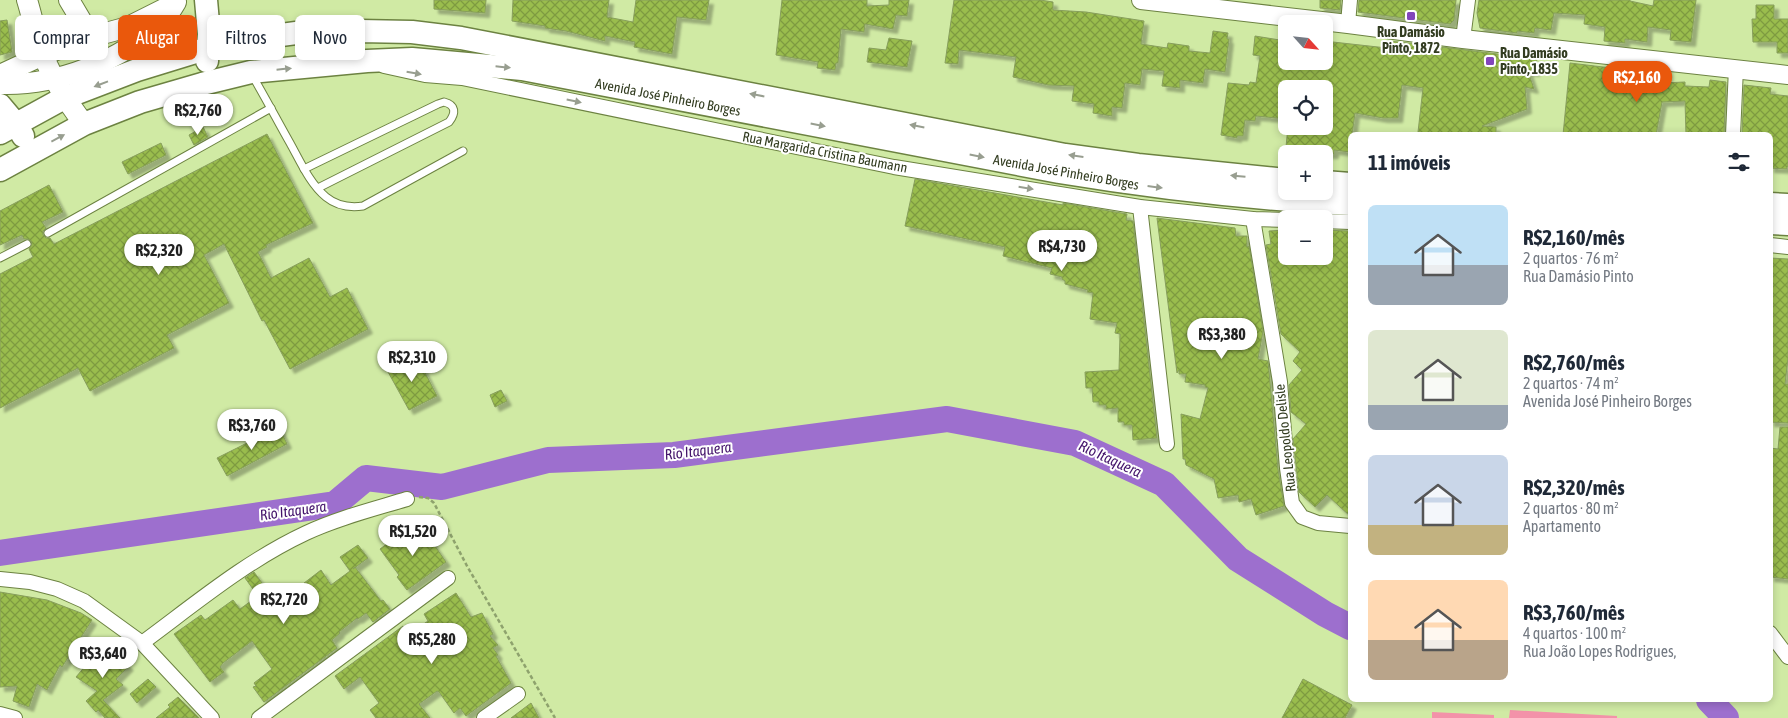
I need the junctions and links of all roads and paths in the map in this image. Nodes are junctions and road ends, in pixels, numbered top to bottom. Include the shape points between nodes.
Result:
1 (27, 0) edge
2 (69, 0) edge
3 (206, 0) edge
4 (1140, 0) edge
5 (1350, 0) edge
6 (1468, 0) edge
7 (178, 1) edge
8 (1238, 6) edge
9 (31, 15) edge
10 (78, 15) edge
11 (208, 15) edge
12 (1348, 24) junction
13 (108, 33) edge
14 (285, 34) edge
15 (1463, 40) junction
16 (207, 49) edge
17 (207, 58) edge
18 (32, 60) edge
19 (45, 60) edge
20 (95, 60) edge
21 (367, 61) junction
22 (93, 65) junction
23 (1736, 68) junction
24 (251, 72) junction
25 (0, 75) edge
26 (1788, 75) edge
27 (0, 84) edge
28 (202, 84) junction
29 (59, 88) junction
30 (0, 105) edge
31 (271, 108) junction
32 (84, 124) junction
33 (8, 128) edge
34 (1733, 132) edge
35 (463, 151) dead end
36 (32, 152) junction
37 (304, 169) junction
38 (0, 170) edge
39 (1278, 179) edge
40 (1333, 183) edge
41 (1348, 184) edge
42 (318, 188) junction
43 (1348, 204) edge
44 (1773, 204) edge
45 (1788, 205) edge
46 (1140, 207) junction
47 (1253, 218) junction
48 (1278, 220) edge
49 (1333, 221) edge
50 (1348, 222) edge
51 (1773, 223) edge
52 (1788, 224) edge
53 (48, 233) dead end
54 (27, 244) dead end
55 (1773, 245) edge
56 (1788, 247) edge
57 (0, 258) edge
58 (1167, 444) dead end
59 (407, 499) joint
60 (1348, 526) edge
61 (448, 578) dead end
62 (0, 579) edge
63 (1773, 636) edge
64 (142, 643) junction
65 (1788, 657) edge
66 (518, 694) dead end
67 (0, 714) edge
68 (15, 718) edge
69 (212, 718) edge
70 (259, 718) edge
71 (484, 718) edge
72 (555, 718) edge

1 - 9 main road
2 - 10 main road
3 - 11 main road
4 - 8 street
5 - 12 street
6 - 15 street
7 - 13 main road via 128,27
7 - 22 main road via 153,30 126,49
8 - 12 street
12 - 15 street
39 -> 14 main road, Avenida José Pinheiro Borges via 1065,155 451,37 403,32
15 - 23 street
16 -> 29 main road, Avenida José Pinheiro Borges via 138,70
17 - 28 main road
18 - 25 main road
19 - 29 main road
20 - 22 main road
24 -> 21 main road, Avenida José Pinheiro Borges
21 -> 43 main road, Avenida José Pinheiro Borges via 412,58 522,69 1096,178 1211,194
21 -> 46 street, Rua Margarida Cristina Baumann via 398,70 462,78 894,167
22 - 29 main road
23 - 26 street
23 - 34 street
24 - 28 main road, Avenida José Pinheiro Borges
24 - 31 lane
27 - 29 main road
28 - 32 main road, Avenida José Pinheiro Borges via 140,102
29 - 32 main road
29 - 33 main road, Avenida José Pinheiro Borges
30 - 33 main road
31 - 37 lane
31 - 53 lane
36 -> 32 main road, Avenida José Pinheiro Borges
33 - 36 main road
35 - 42 lane via 363,206 345,206 326,197
36 - 38 main road, Avenida José Pinheiro Borges
37 - 42 lane
37 - 42 lane via 438,104 444,102 455,111 449,122
40 - 41 main road
44 - 45 main road
46 - 47 street, Rua Margarida Cristina Baumann
46 - 58 street
47 - 48 street, Rua Margarida Cristina Baumann
47 - 60 street, Rua Leopoldo Delisle via 1280,382 1292,503 1302,517 1318,523
49 - 50 street
51 - 52 main road
54 - 57 lane
55 - 56 street
59 - 64 street via 307,533 254,562
59 - 72 path via 422,497 434,503 466,566
61 - 70 street
62 - 64 street via 58,589 84,601
63 - 65 street
64 - 69 street
66 - 71 street
67 - 68 street

